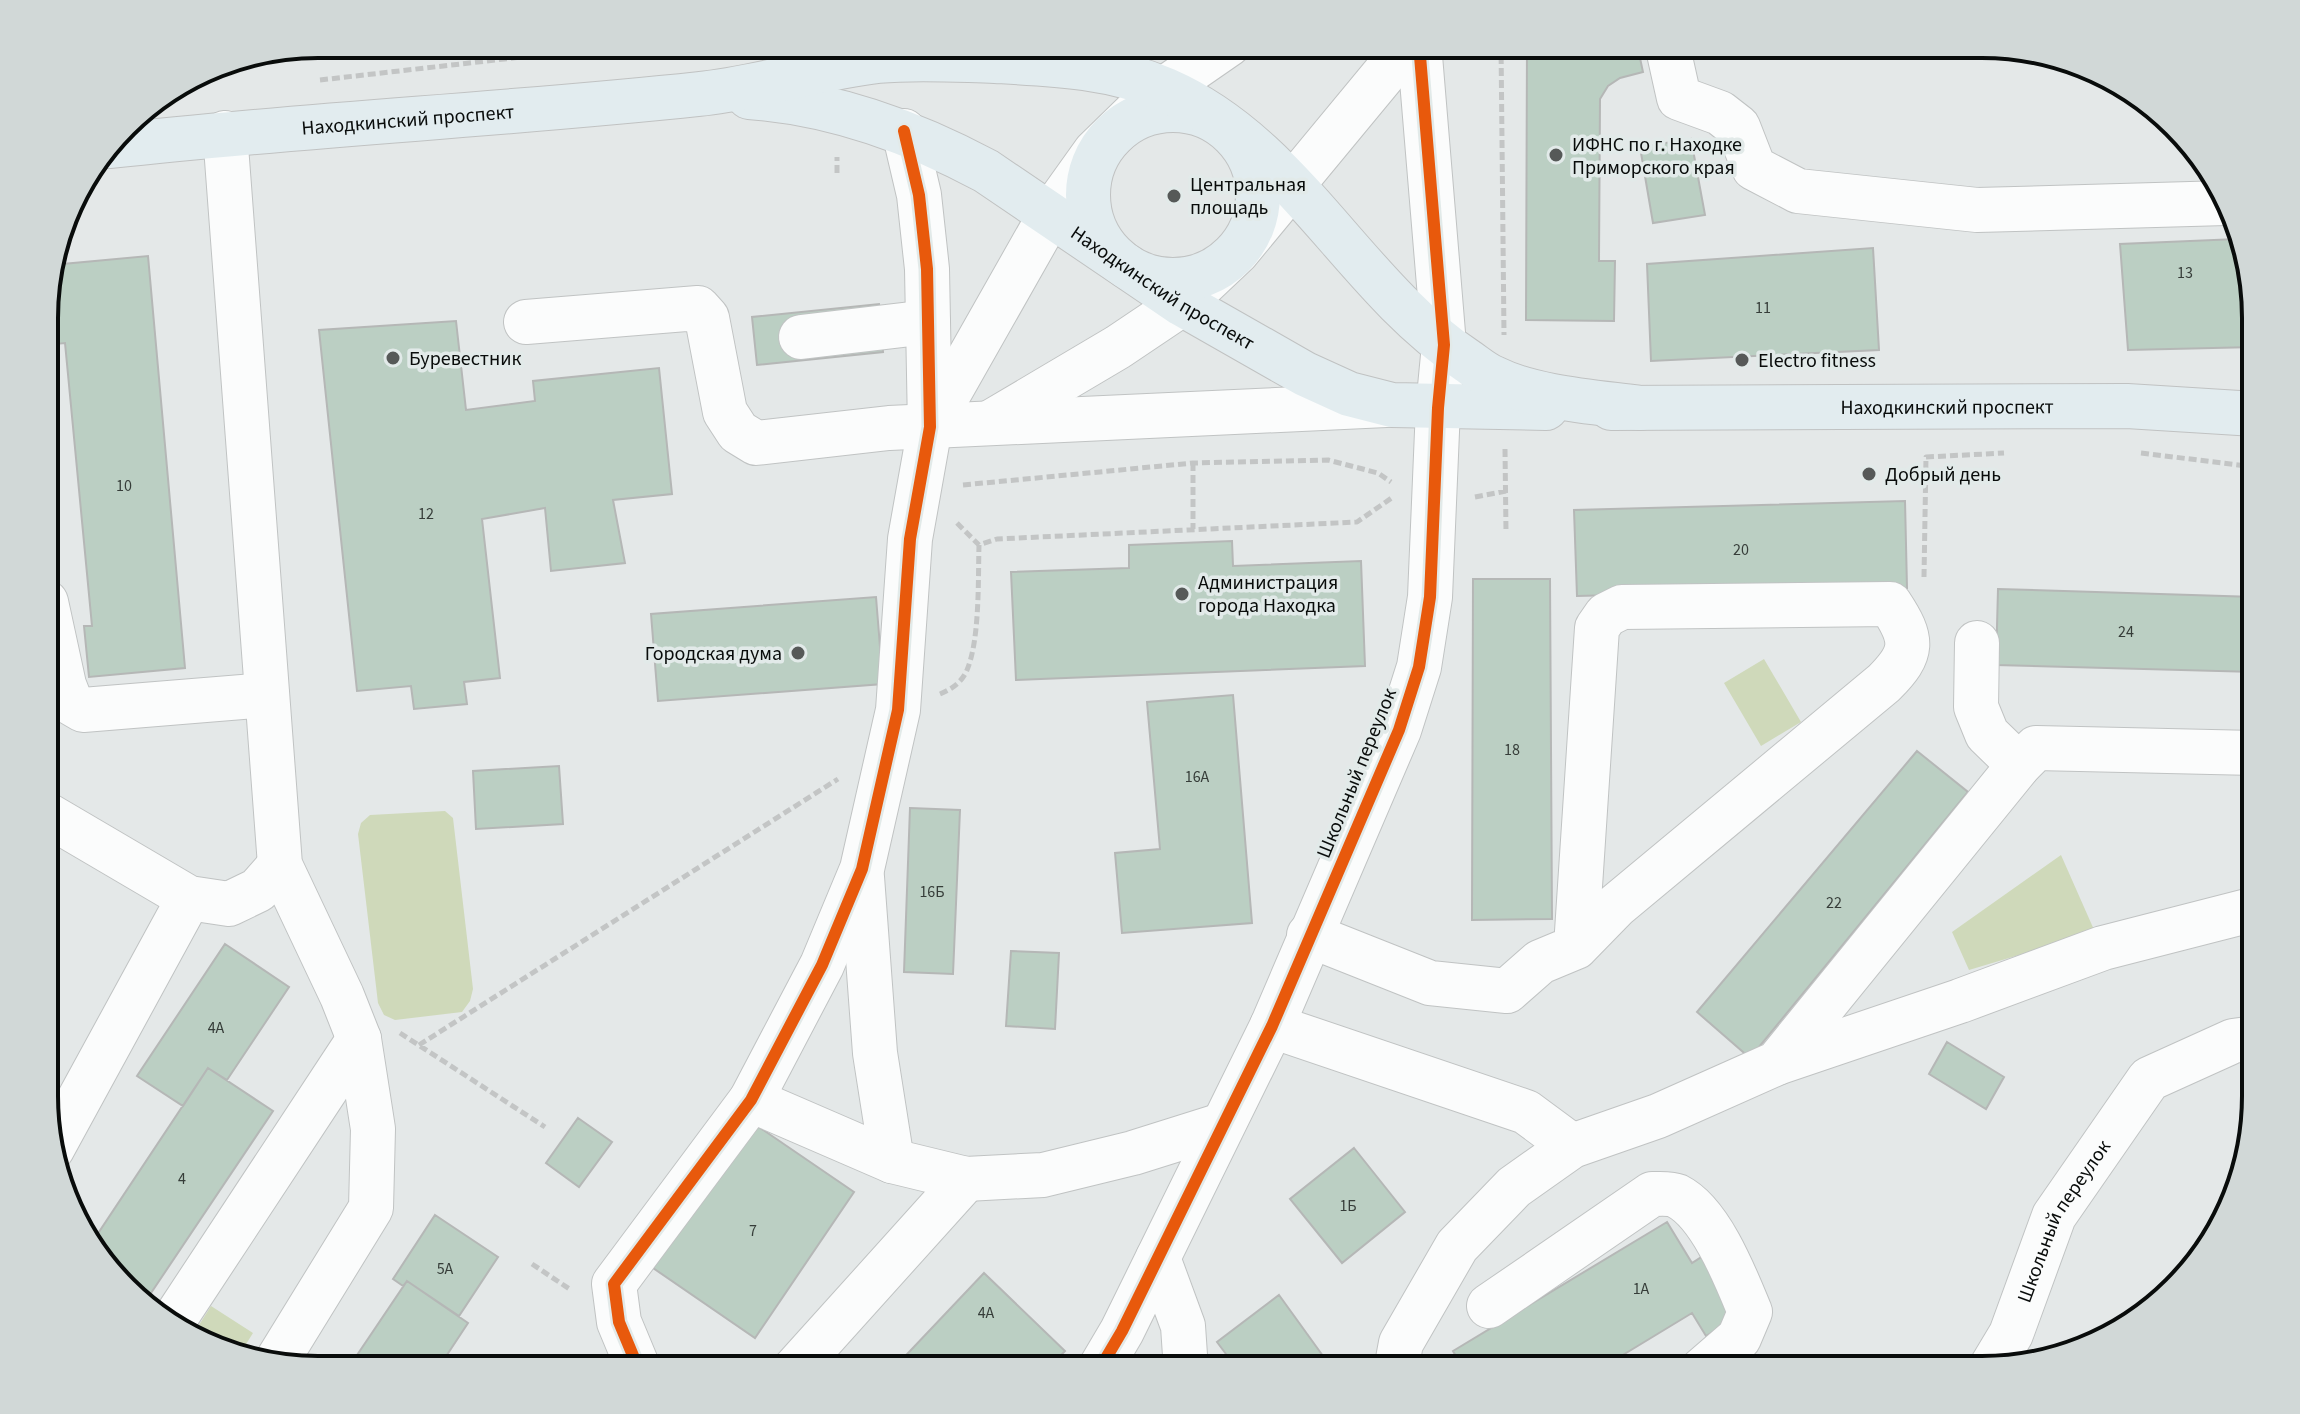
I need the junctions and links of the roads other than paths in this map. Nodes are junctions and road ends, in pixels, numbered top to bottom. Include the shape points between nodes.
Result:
1 (895, 58) edge
2 (1209, 58) edge
3 (1397, 58) edge
4 (1420, 58) edge
5 (1670, 58) edge
6 (875, 62) junction
7 (1164, 89) junction
8 (703, 94) junction
9 (904, 131) junction
10 (1230, 131) junction
11 (225, 133) junction
12 (1109, 137) junction
13 (123, 145) edge
14 (1292, 184) junction
15 (2215, 203) edge
16 (1050, 215) junction
17 (1237, 252) junction
18 (1116, 259) junction
19 (1182, 304) junction
20 (526, 322) dead end
21 (928, 322) junction
22 (801, 337) dead end
23 (1444, 345) junction
24 (1504, 395) junction
25 (1392, 405) junction
26 (1438, 408) junction
27 (2241, 413) edge
28 (988, 424) junction
29 (930, 427) junction
30 (1977, 643) dead end
31 (58, 657) edge
32 (267, 695) junction
33 (2241, 753) edge
34 (2019, 765) junction
35 (58, 821) edge
36 (280, 865) junction
37 (862, 869) junction
38 (189, 898) junction
39 (2241, 913) edge
40 (1309, 935) junction
41 (1576, 947) junction
42 (1272, 1026) junction
43 (359, 1039) junction
44 (2241, 1040) edge
45 (1777, 1063) junction
46 (751, 1100) junction
47 (1222, 1125) junction
48 (61, 1133) edge
49 (1572, 1146) junction
50 (892, 1161) junction
51 (966, 1179) junction
52 (1158, 1258) junction
53 (1489, 1306) dead end
54 (177, 1315) edge
55 (281, 1353) edge
56 (1185, 1355) edge
57 (1399, 1355) edge
58 (1719, 1355) edge
59 (1998, 1355) edge
60 (633, 1356) edge
61 (807, 1356) edge
62 (1108, 1356) edge

1 - 6 street
2 - 7 street
3 - 14 street
4 - 23 street, Школьный переулок
5 - 15 street via 1679,98 1720,113 1738,127 1754,168 1798,191 1977,210
6 - 7 main road, Находкинский проспект via 924,58 1052,64 1094,69
6 - 8 main road, Находкинский проспект
7 - 10 main road, Находкинский проспект
7 - 12 street
8 - 9 main road, Находкинский проспект via 778,99
8 - 11 main road, Находкинский проспект
9 - 16 main road, Находкинский проспект via 986,171
9 - 21 street via 919,195
10 - 12 main road via 1208,116 1181,109 1130,120
10 - 14 main road, Находкинский проспект
10 - 17 main road via 1247,152 1257,177 1259,204 1252,230
11 - 13 main road, Находкинский проспект
11 - 32 street
12 - 16 street
12 - 18 main road via 1094,160 1087,186 1089,213 1099,238
14 - 17 street
14 - 23 main road, Находкинский проспект via 1385,291
16 - 18 main road, Находкинский проспект
16 - 29 street
17 - 18 main road via 1217,270 1165,281 1138,274
17 - 19 street
18 - 19 main road, Находкинский проспект
19 - 25 main road, Находкинский проспект via 1305,374 1349,394
19 - 28 street
20 - 29 street via 698,308 707,318 725,412 738,432 756,443
21 - 22 street
21 - 29 street
23 - 24 main road, Находкинский проспект via 1495,379
23 - 26 street, Школьный переулок
24 - 26 main road, Находкинский проспект
24 - 27 main road, Находкинский проспект via 1550,395 1640,408 2127,406
25 - 26 main road, Находкинский проспект
25 - 28 street
26 - 40 street, Школьный переулок via 1430,597 1419,667 1399,730
28 - 29 street
29 - 37 street via 910,539 893,728
30 - 34 street via 1976,707 1987,734
31 - 32 street via 71,703 83,710
32 - 36 street
33 - 34 street via 2036,748
34 - 45 street
35 - 38 street
36 - 38 street via 258,890 229,904
36 - 43 street
37 - 46 street via 822,965
37 - 50 street via 875,1053
38 - 48 street
39 - 45 street via 2103,948
40 - 41 street via 1430,983 1507,991 1540,962
40 - 42 street, Школьный переулок
41 - 41 street via 1597,628 1606,615 1622,607 1890,604 1908,650 1904,662 1617,905
42 - 47 street, Школьный переулок
42 - 49 street via 1526,1112
43 - 54 street
43 - 55 street via 373,1129 371,1208
44 - 59 street, Школьный переулок via 2149,1079 2054,1216
45 - 49 street via 1658,1116
46 - 50 street
46 - 60 street via 614,1284 619,1322
47 - 51 street via 1043,1175
47 - 52 street, Школьный переулок
49 - 57 street via 1514,1187 1457,1246
50 - 51 street
51 - 61 street
52 - 56 street via 1183,1326
52 - 62 street, Школьный переулок
53 - 58 street via 1652,1194 1675,1195 1696,1212 1728,1257 1750,1312 1739,1338

